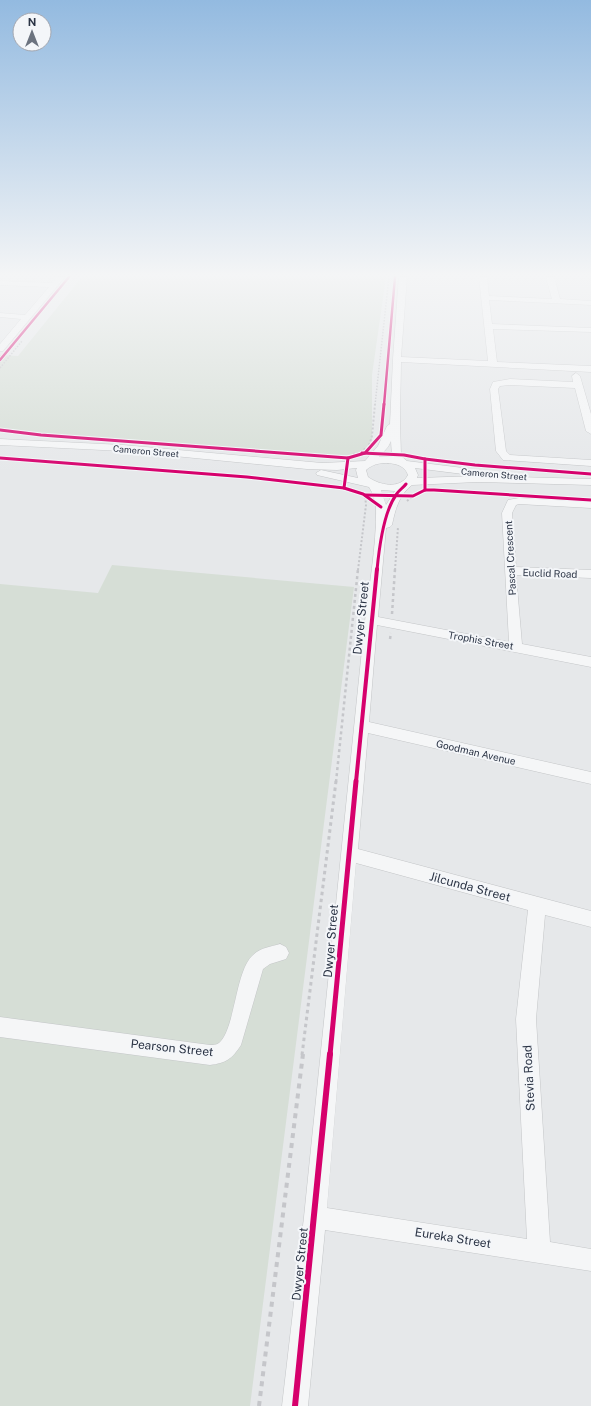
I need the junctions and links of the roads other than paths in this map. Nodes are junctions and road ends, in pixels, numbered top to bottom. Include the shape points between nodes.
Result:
1 (398, 343) edge
2 (490, 343) edge
3 (397, 359) junction
4 (493, 364) junction
5 (574, 368) junction
6 (591, 369) edge
7 (578, 385) junction
8 (395, 420) junction
9 (591, 431) edge
10 (0, 435) edge
11 (0, 442) edge
12 (44, 443) junction
13 (365, 458) junction
14 (248, 459) junction
15 (402, 463) junction
16 (591, 463) edge
17 (588, 482) edge
18 (407, 483) junction
19 (372, 485) junction
20 (591, 505) edge
21 (379, 550) junction
22 (510, 571) junction
23 (591, 574) edge
24 (371, 620) junction
25 (516, 646) junction
26 (591, 662) edge
27 (361, 726) junction
28 (591, 778) edge
29 (349, 854) junction
30 (536, 905) junction
31 (591, 919) edge
32 (280, 953) dead end
33 (0, 1027) edge
34 (315, 1217) junction
35 (539, 1252) junction
36 (591, 1260) edge
37 (295, 1406) edge

1 - 3 street
2 - 4 street
3 - 4 street
3 - 8 street
4 - 5 street
5 - 6 street
5 - 7 street
7 - 9 street
7 - 16 street via 510,382 496,384 494,389 501,451 507,458
8 - 13 street via 383,447 377,454
8 - 15 street via 396,456
10 - 12 street, Cameron Street
11 - 12 street, Cameron Street
12 - 14 street, Cameron Street
13 - 14 street, Cameron Street via 308,466
13 - 15 street, Cameron Street
13 - 19 street, Dwyer Street via 361,474
14 - 19 street, Cameron Street
15 - 17 street, Cameron Street via 435,469
15 - 18 street via 412,471 412,479
17 - 18 street, Cameron Street via 502,478 425,480
18 - 19 street, Cameron Street via 390,488
18 - 21 street, Dwyer Street via 395,496 388,511
19 - 21 street, Dwyer Street via 379,496 381,507
20 - 22 street, Pascal Crescent via 512,502 507,513
21 - 24 street, Dwyer Street
22 - 23 street, Euclid Road
22 - 25 street, Pascal Crescent
24 - 25 street, Trophis Street
24 - 27 street, Dwyer Street
25 - 26 street, Trophis Street
27 - 28 street, Goodman Avenue
27 - 29 street, Dwyer Street
29 - 30 street, Jilcunda Street
29 - 34 street, Dwyer Street
30 - 31 street, Jilcunda Street
30 - 35 street, Stevia Road via 526,1019
32 - 33 street, Pearson Street via 266,956 257,963 234,1038 227,1049 219,1054 210,1055
34 - 35 street, Eureka Street
34 - 37 street, Dwyer Street
35 - 36 street, Eureka Street

